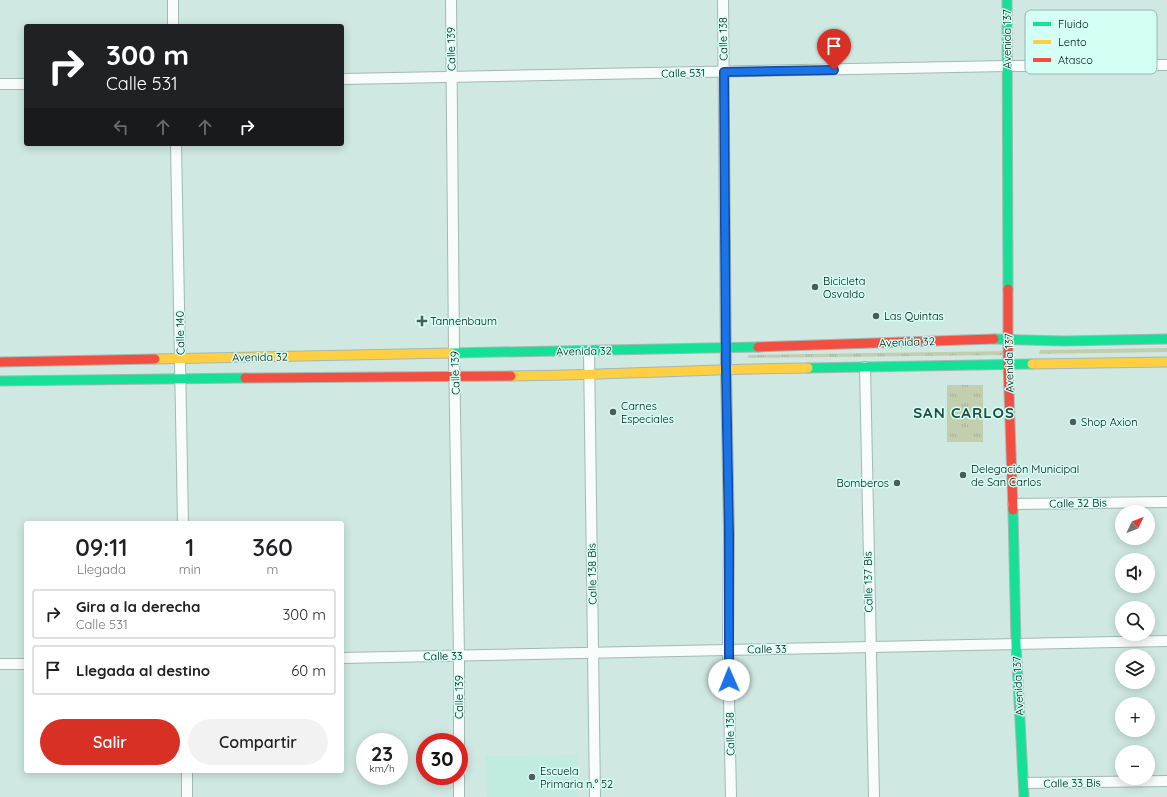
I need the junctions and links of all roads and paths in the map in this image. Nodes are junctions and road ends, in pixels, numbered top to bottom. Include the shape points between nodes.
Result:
1 (173, 0) edge
2 (451, 0) edge
3 (723, 0) edge
4 (1007, 0) edge
5 (174, 24) edge
6 (1157, 65) edge
7 (1167, 65) edge
8 (1006, 66) junction
9 (1025, 66) edge
10 (724, 72) junction
11 (452, 77) junction
12 (344, 79) edge
13 (0, 84) edge
14 (24, 84) edge
15 (176, 146) edge
16 (1008, 339) junction
17 (1167, 339) edge
18 (726, 348) junction
19 (589, 351) junction
20 (454, 353) junction
21 (180, 359) junction
22 (0, 362) edge
23 (1167, 362) edge
24 (1008, 364) junction
25 (865, 367) junction
26 (726, 370) junction
27 (590, 375) junction
28 (455, 377) junction
29 (181, 378) junction
30 (0, 381) edge
31 (1167, 502) edge
32 (1013, 504) junction
33 (184, 521) edge
34 (1167, 641) edge
35 (1016, 644) junction
36 (870, 647) junction
37 (728, 650) junction
38 (592, 653) junction
39 (459, 655) junction
40 (344, 658) edge
41 (0, 664) edge
42 (24, 664) edge
43 (459, 733) edge
44 (187, 773) edge
45 (1167, 781) edge
46 (1024, 783) junction
47 (459, 785) edge
48 (188, 797) edge
49 (459, 797) edge
50 (595, 797) edge
51 (731, 797) edge
52 (874, 797) edge
53 (1024, 797) edge

1 - 5 street
2 - 11 street, Calle 139
3 - 10 street, Calle 138
4 - 8 main road, Avenida 137
6 - 7 street, Calle 531
8 - 9 street, Calle 531
8 - 10 street, Calle 531
8 - 16 main road, Avenida 137
10 - 11 street, Calle 531
10 - 18 street, Calle 138
11 - 12 street, Calle 531
11 - 20 street, Calle 139
13 - 14 street
15 - 21 street, Calle 140
16 - 17 main road, Avenida 32
16 - 18 main road, Avenida 32
16 - 24 main road, Avenida 137
18 - 19 main road, Avenida 32
18 - 26 street, Calle 138
19 - 20 main road, Avenida 32
19 - 27 street, Calle 138 Bis
20 - 21 main road, Avenida 32
20 - 28 street, Calle 139
21 - 22 main road, Avenida 32
21 - 29 street, Calle 140
23 - 24 main road, Avenida 32
24 - 25 main road, Avenida 32
24 - 32 main road, Avenida 137
25 - 26 main road, Avenida 32
25 - 36 street, Calle 137 Bis
26 - 27 main road, Avenida 32
26 - 37 street, Calle 138
27 - 28 main road, Avenida 32
27 - 38 street, Calle 138 Bis
28 - 29 main road, Avenida 32
28 - 39 street, Calle 139
29 - 30 main road, Avenida 32
29 - 33 street, Calle 140
31 - 32 street, Calle 32 Bis
32 - 35 main road, Avenida 137
34 - 35 street, Calle 33
35 - 36 street, Calle 33
35 - 46 main road, Avenida 137
36 - 37 street, Calle 33
36 - 52 street, Calle 137 Bis
37 - 38 street, Calle 33
37 - 51 street, Calle 138
38 - 39 street, Calle 33
38 - 50 street, Calle 138 Bis
39 - 40 street, Calle 33
39 - 43 street, Calle 139
41 - 42 street
44 - 48 street
45 - 46 street, Calle 33 Bis
46 - 53 main road, Avenida 137
47 - 49 street

